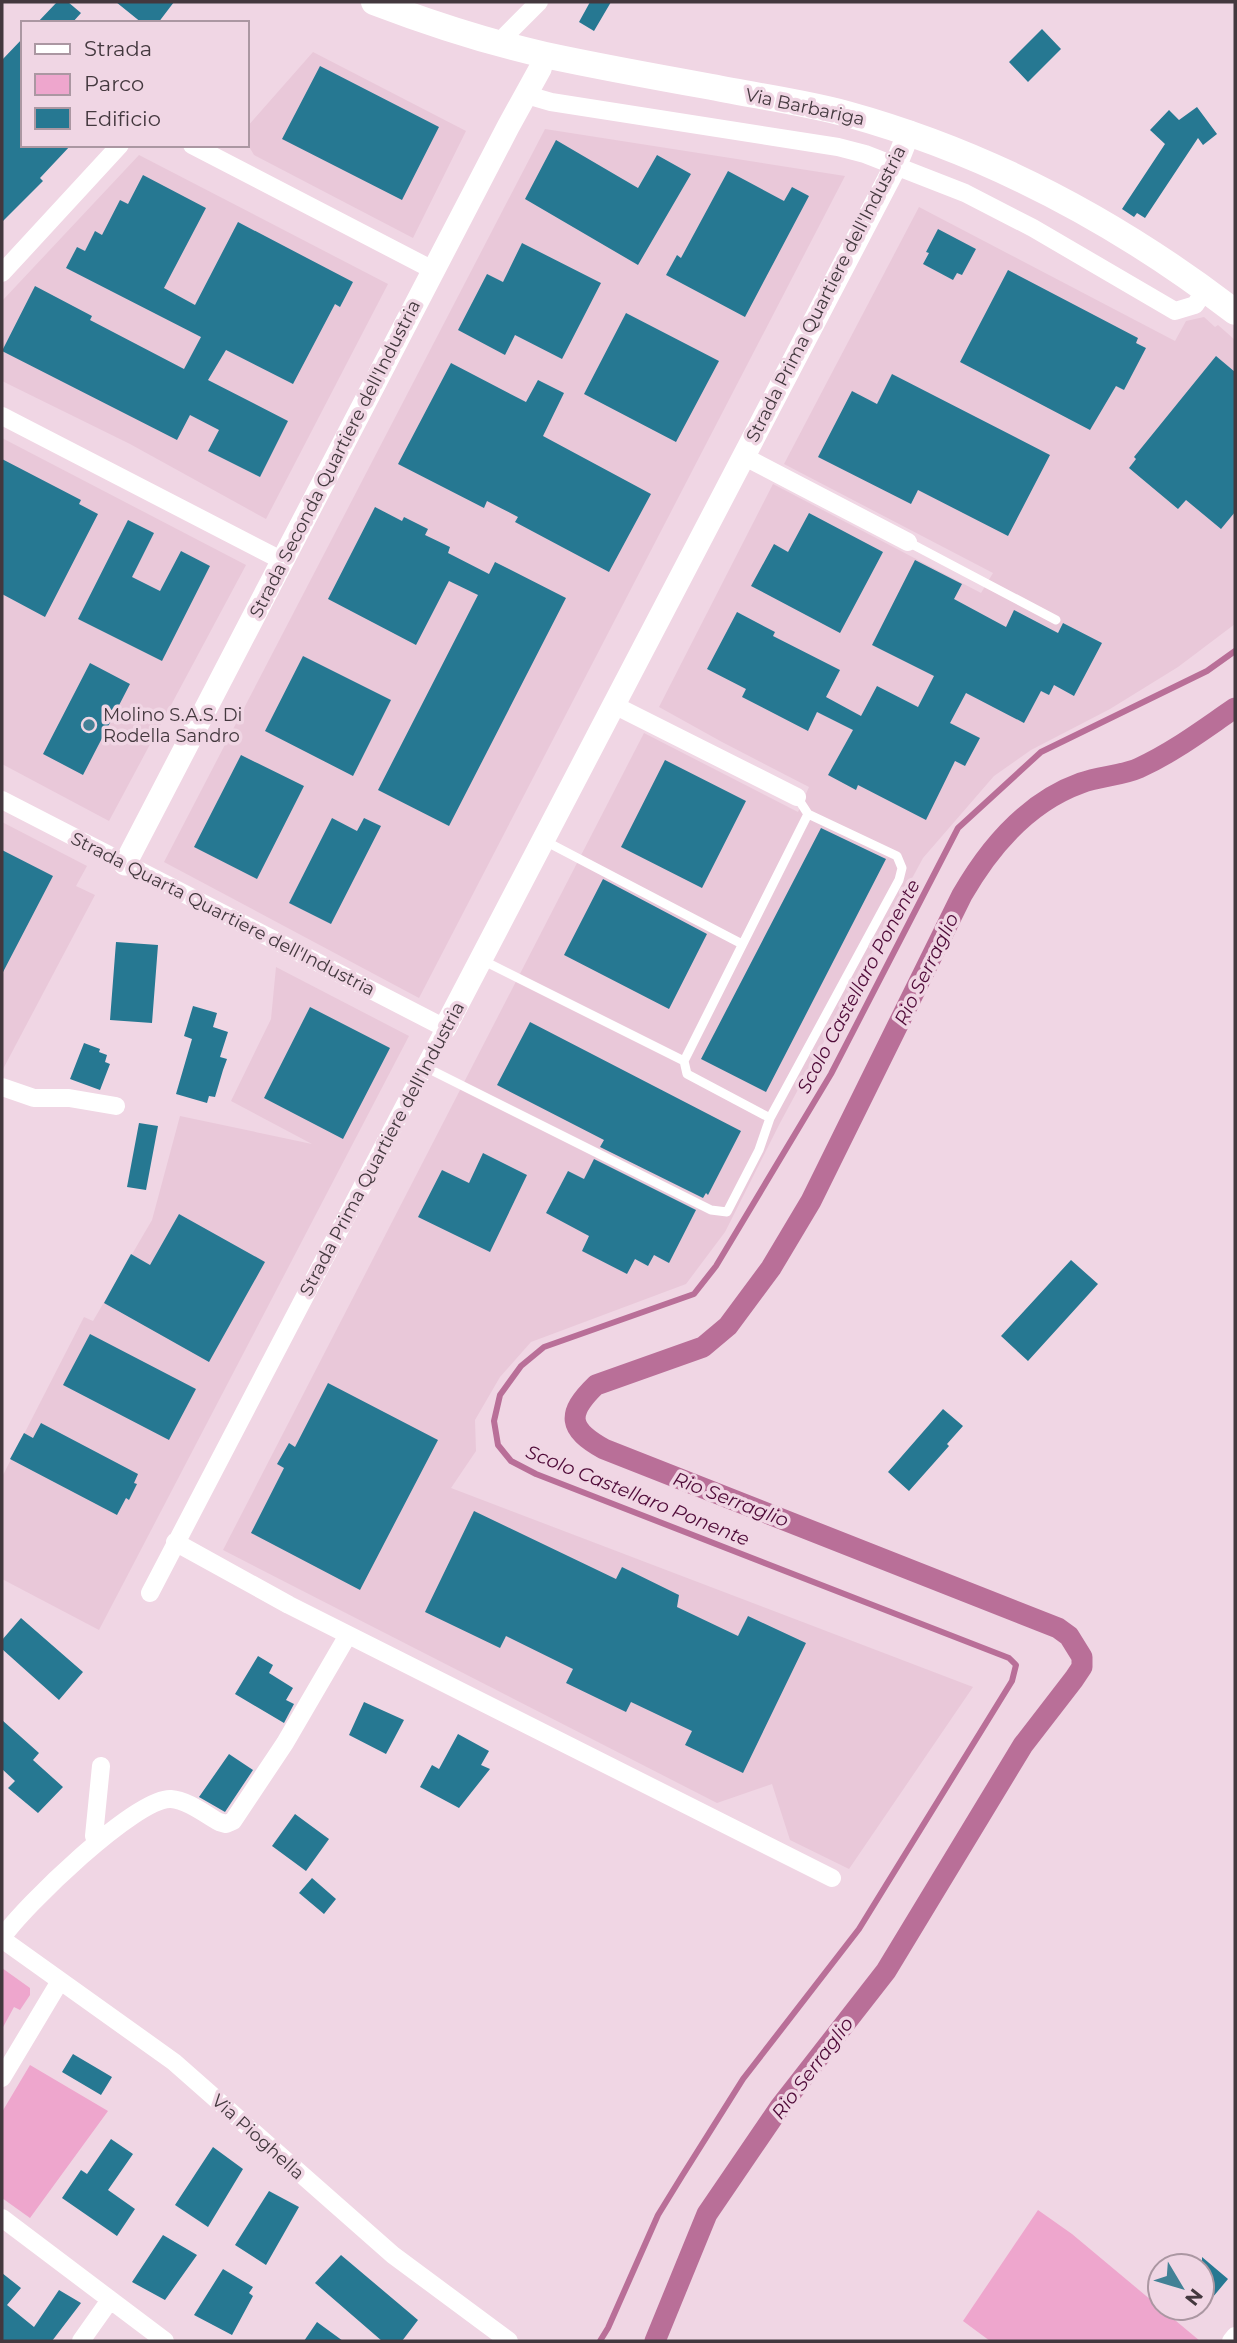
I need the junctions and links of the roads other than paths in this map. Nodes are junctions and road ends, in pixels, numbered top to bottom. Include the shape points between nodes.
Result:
1 (374, 2) edge
2 (539, 2) edge
3 (504, 44) junction
4 (544, 55) junction
5 (527, 95) junction
6 (909, 132) junction
7 (118, 147) edge
8 (196, 147) edge
9 (895, 167) junction
10 (433, 270) junction
11 (2, 273) edge
12 (1206, 289) junction
13 (1235, 312) edge
14 (2, 416) edge
15 (743, 456) junction
16 (908, 542) joint
17 (283, 561) junction
18 (1056, 621) dead end
19 (614, 705) junction
20 (797, 797) joint
21 (2, 800) edge
22 (808, 814) junction
23 (544, 840) junction
24 (125, 864) junction
25 (742, 944) junction
26 (481, 959) junction
27 (444, 1028) junction
28 (684, 1061) junction
29 (425, 1068) junction
30 (2, 1087) edge
31 (116, 1106) dead end
32 (770, 1118) junction
33 (175, 1542) junction
34 (150, 1593) dead end
35 (348, 1634) junction
36 (101, 1766) dead end
37 (97, 1842) junction
38 (832, 1878) dead end
39 (2, 1938) edge
40 (60, 1981) junction
41 (2, 2078) edge
42 (2, 2218) edge
43 (110, 2300) junction
44 (1235, 2336) edge
45 (81, 2341) edge
46 (165, 2341) edge
47 (509, 2341) edge
48 (1231, 2341) edge

1 - 3 main road, Via Barbariga
2 - 3 street via 506,35
3 - 4 main road, Via Barbariga
4 - 5 street, Strada Seconda Quartiere dell'Industria
4 - 6 main road, Via Barbariga via 844,113
5 - 9 street, Via Barbariga via 838,147
5 - 10 street, Strada Seconda Quartiere dell'Industria
6 - 9 street, Strada Prima Quartiere dell'Industria
6 - 12 main road, Via Barbariga via 981,159 1044,190
7 - 11 street
8 - 10 street
9 - 12 street, Via Barbariga via 965,193 1022,222 1175,311 1195,305
9 - 15 street, Strada Prima Quartiere dell'Industria
10 - 17 street, Strada Seconda Quartiere dell'Industria
12 - 13 main road, Via Barbariga
14 - 17 street
15 - 16 street, Strada Prima Quartiere dell'Industria
15 - 19 street, Strada Prima Quartiere dell'Industria
16 - 18 lane
17 - 24 street, Strada Seconda Quartiere dell'Industria
19 - 20 street
19 - 23 street, Strada Prima Quartiere dell'Industria
20 - 22 lane
21 - 24 street, Strada Quarta Quartiere dell'Industria
22 - 25 lane
22 - 32 lane via 897,856 902,868
23 - 25 lane
23 - 26 street, Strada Prima Quartiere dell'Industria
24 - 27 street, Strada Quarta Quartiere dell'Industria
25 - 28 lane
26 - 27 street, Strada Prima Quartiere dell'Industria
26 - 28 lane
27 - 29 street, Strada Prima Quartiere dell'Industria
28 - 32 lane via 688,1074
29 - 32 lane via 711,1210 727,1212
29 - 33 street, Strada Prima Quartiere dell'Industria
30 - 31 street via 34,1098
33 - 34 street, Strada Prima Quartiere dell'Industria
33 - 35 street
35 - 37 street, Via Pioghella via 233,1821 219,1822 170,1799 152,1805
35 - 38 street
36 - 37 street
37 - 39 street, Via Pioghella
39 - 40 street, Via Pioghella
40 - 41 street
40 - 47 street, Via Pioghella via 174,2062 393,2255
42 - 43 street
43 - 45 street
43 - 46 street
44 - 48 street

